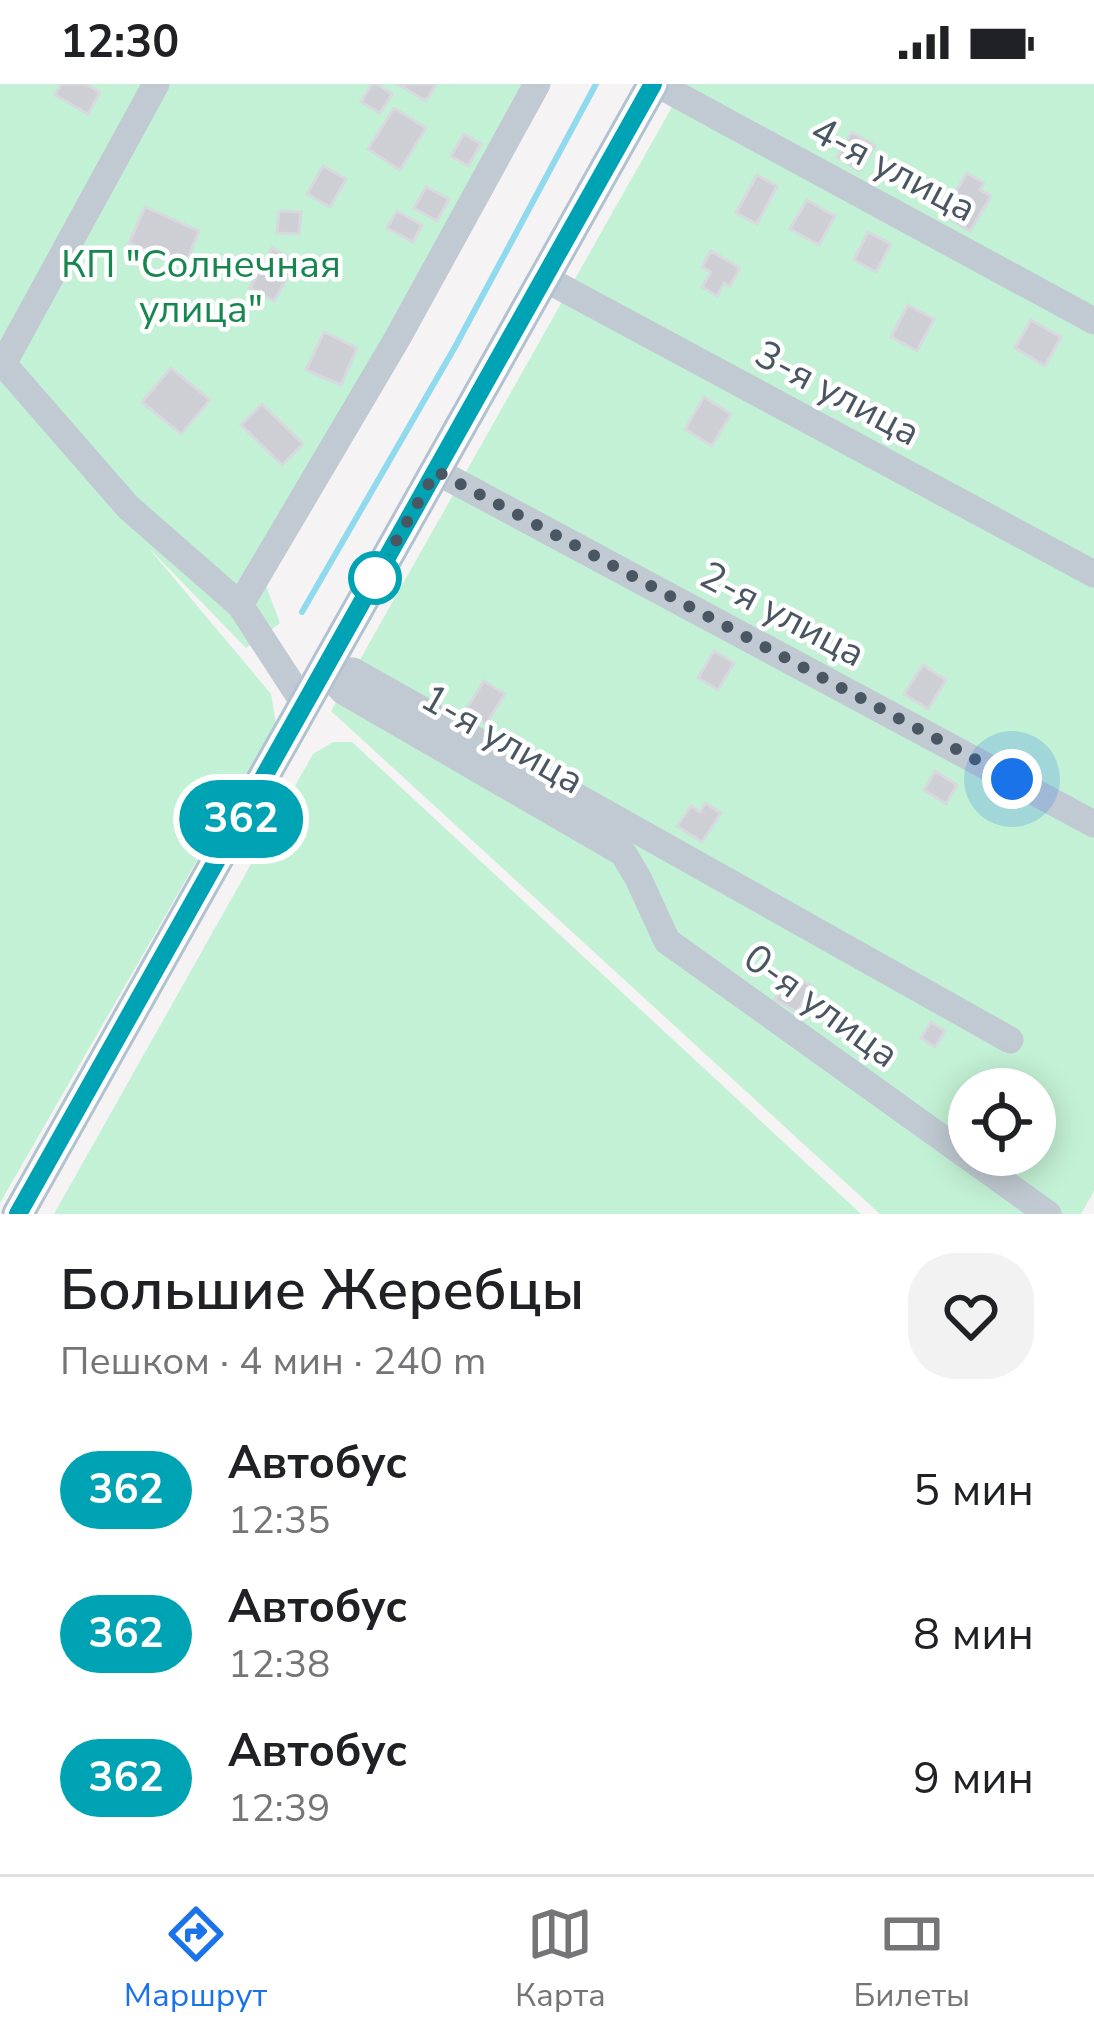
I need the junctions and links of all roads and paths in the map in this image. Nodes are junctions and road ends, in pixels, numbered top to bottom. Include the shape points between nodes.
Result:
1 (156, 84) edge
2 (538, 84) edge
3 (655, 84) edge
4 (544, 278) junction
5 (1094, 321) edge
6 (1, 362) edge
7 (436, 471) junction
8 (1094, 574) edge
9 (240, 605) junction
10 (324, 670) junction
11 (305, 705) junction
12 (1094, 824) edge
13 (638, 878) joint
14 (1010, 1040) dead end
15 (18, 1214) edge
16 (1048, 1214) edge

1 - 6 street
2 - 9 street
3 - 4 main road
3 - 5 street, 4-я улица
4 - 7 main road
4 - 8 street, 3-я улица
6 - 9 street via 128,508
7 - 10 main road
7 - 12 street, 2-я улица
9 - 11 street
10 - 11 main road
10 - 13 street, 1-я улица via 343,691 623,853
10 - 14 street via 353,671
11 - 15 main road
13 - 16 street, 0-я улица via 667,941

